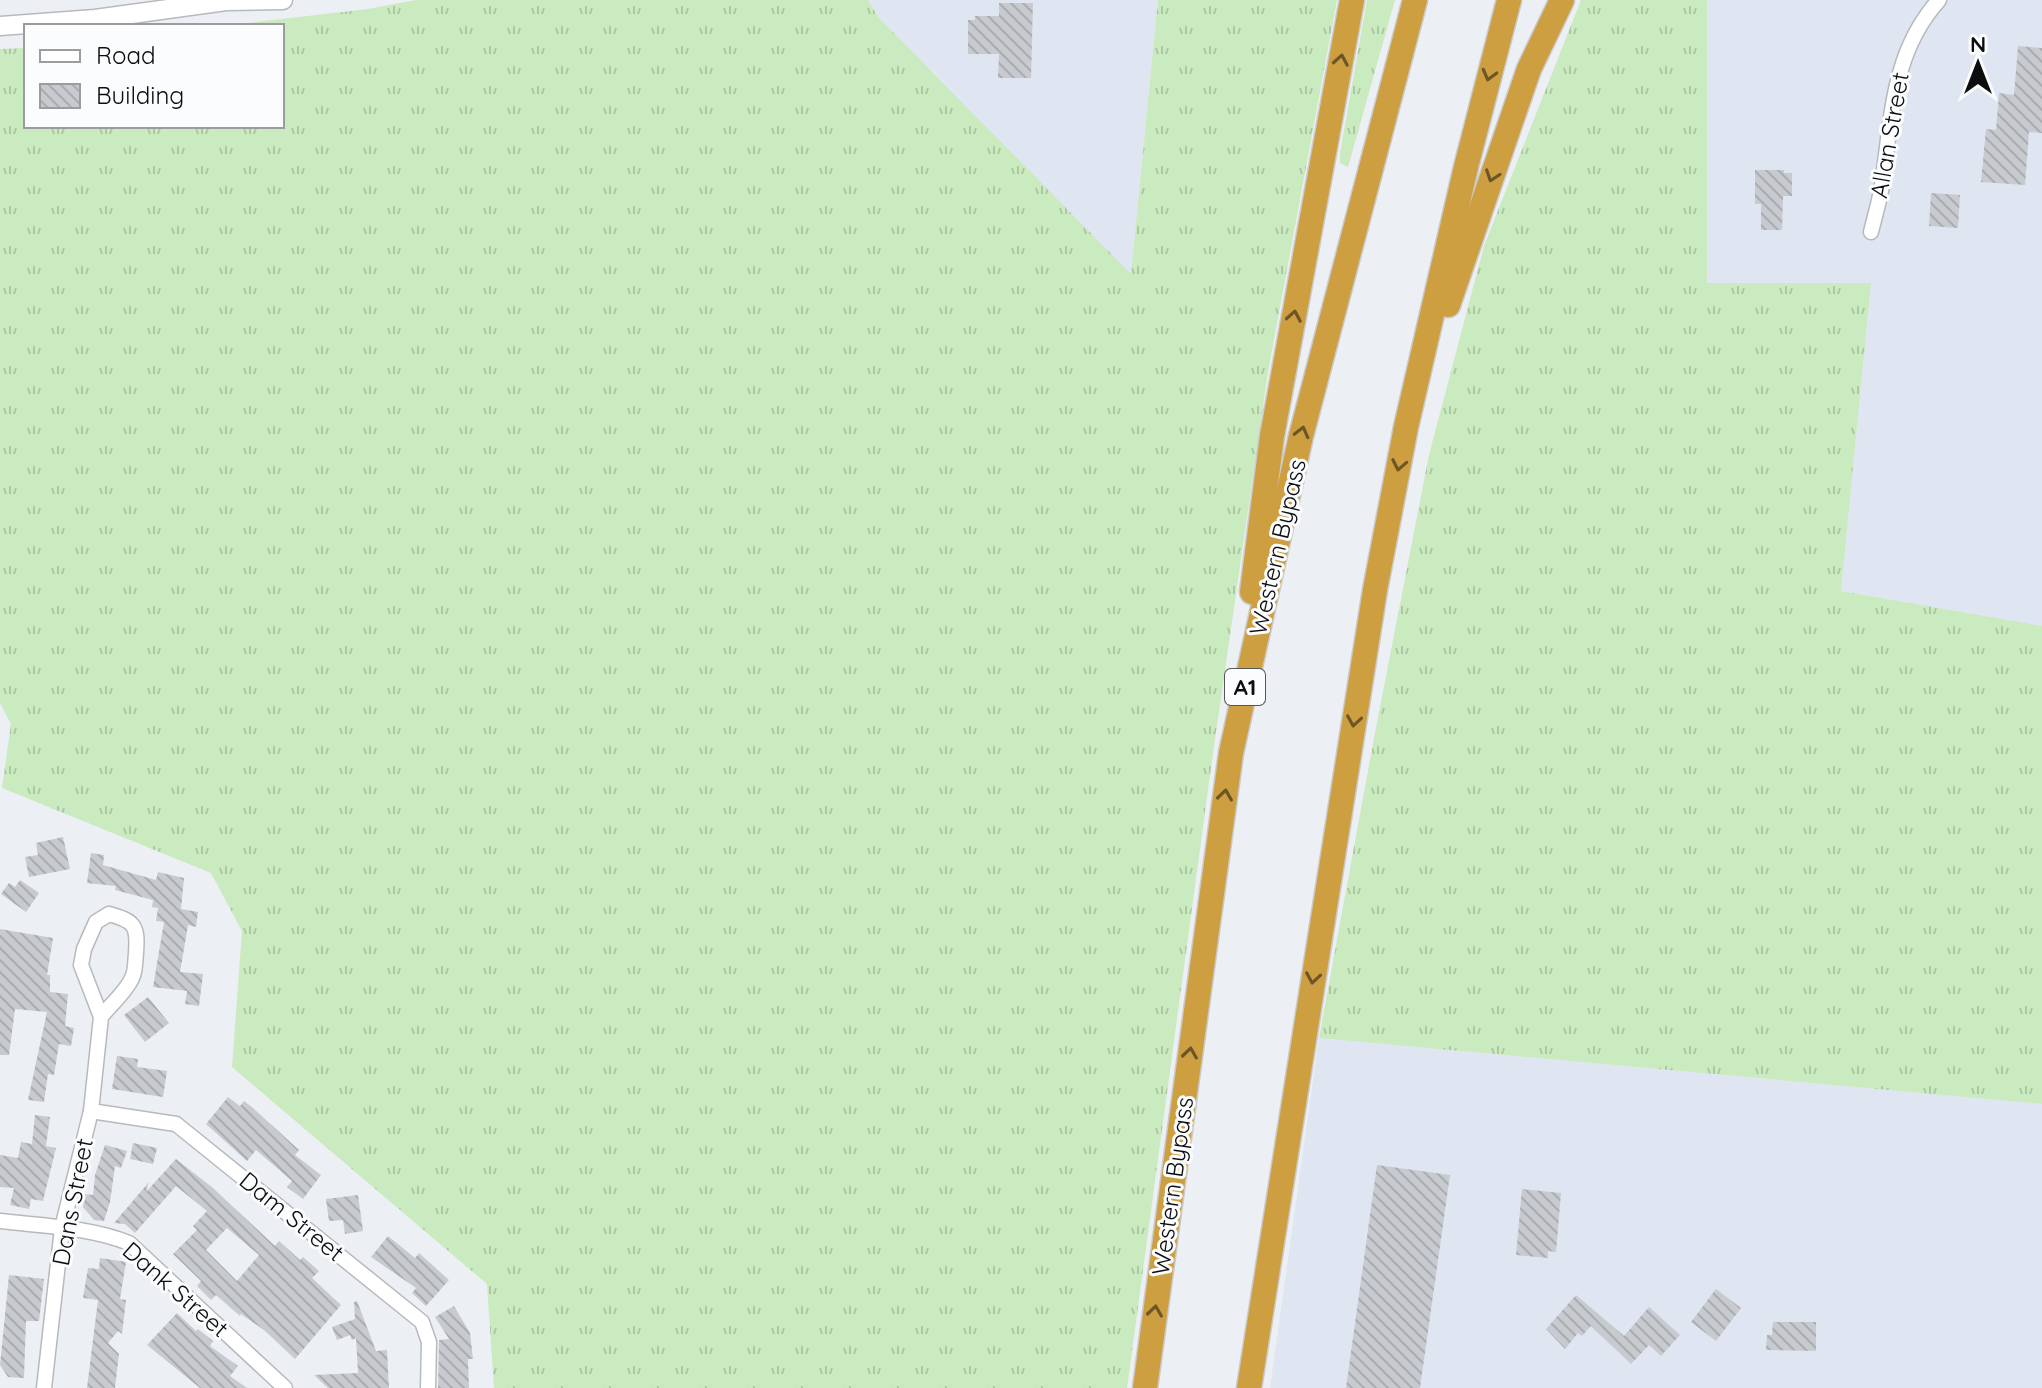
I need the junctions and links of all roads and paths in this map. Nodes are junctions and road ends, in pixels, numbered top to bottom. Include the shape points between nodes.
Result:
1 (283, 0) edge
2 (1352, 0) edge
3 (1415, 0) edge
4 (1509, 0) edge
5 (1562, 0) edge
6 (1939, 0) edge
7 (228, 1) edge
8 (24, 24) edge
9 (27, 24) edge
10 (0, 26) edge
11 (1871, 232) dead end
12 (1406, 427) junction
13 (1231, 753) junction
14 (101, 1017) junction
15 (91, 1111) junction
16 (0, 1221) edge
17 (62, 1228) junction
18 (44, 1388) edge
19 (285, 1388) edge
20 (428, 1388) edge
21 (1145, 1388) edge
22 (1249, 1388) edge

1 - 7 main road
13 -> 2 highway via 1272,436
13 -> 3 highway, Western Bypass / A1 via 1301,436
4 -> 12 highway
5 -> 12 highway via 1529,69
6 - 11 street, Allan Street via 1921,20 1901,65
7 - 9 main road
8 - 10 main road
12 -> 22 highway via 1375,590
21 -> 13 highway, Western Bypass / A1
14 - 14 street, Dans Street via 81,965 96,922 109,914 124,918 137,932 136,959 131,981
14 - 15 street, Dans Street
15 - 17 street, Dans Street
15 - 20 street, Dam Street via 176,1124 422,1322 429,1342
16 - 17 street, Dank Street
17 - 18 street, Dans Street
17 - 19 street, Dank Street via 129,1243

